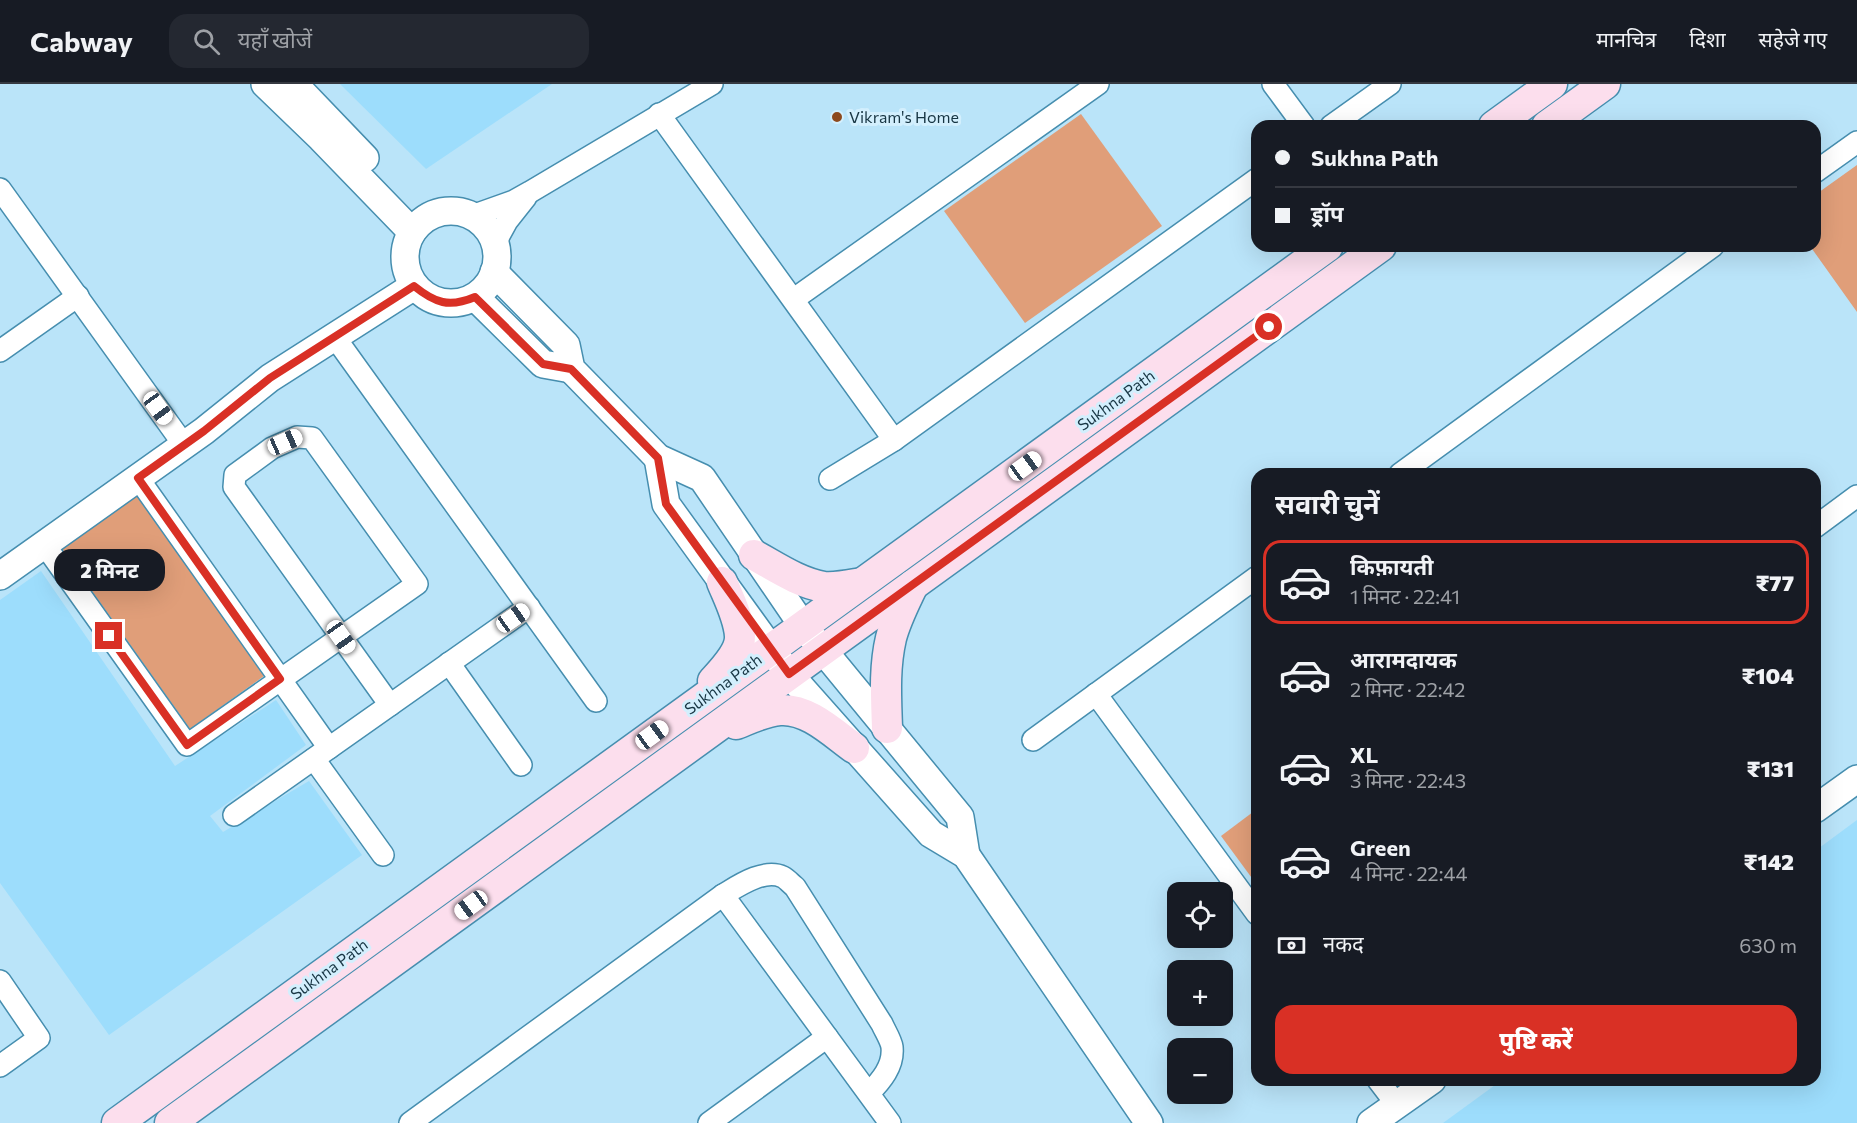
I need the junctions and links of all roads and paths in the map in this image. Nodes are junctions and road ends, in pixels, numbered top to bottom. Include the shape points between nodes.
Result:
1 (265, 84) edge
2 (294, 84) edge
3 (712, 84) edge
4 (1098, 84) edge
5 (1273, 84) edge
6 (1390, 84) edge
7 (1552, 84) edge
8 (1605, 84) edge
9 (659, 114) junction
10 (1300, 120) edge
11 (1339, 120) edge
12 (1502, 120) edge
13 (1555, 120) edge
14 (1857, 142) edge
15 (1821, 168) edge
16 (1251, 183) edge
17 (0, 189) edge
18 (530, 192) junction
19 (472, 216) junction
20 (417, 226) junction
21 (495, 243) junction
22 (1320, 252) edge
23 (1373, 252) edge
24 (1705, 252) edge
25 (494, 272) junction
26 (414, 286) junction
27 (78, 296) junction
28 (475, 297) junction
29 (794, 299) junction
30 (334, 336) junction
31 (0, 351) edge
32 (571, 369) junction
33 (894, 440) junction
34 (184, 445) junction
35 (658, 458) junction
36 (1413, 468) edge
37 (138, 478) junction
38 (830, 479) dead end
39 (1857, 496) edge
40 (1821, 523) edge
41 (44, 544) junction
42 (754, 555) junction
43 (0, 576) edge
44 (1251, 581) edge
45 (722, 582) junction
46 (862, 583) junction
47 (913, 585) junction
48 (529, 607) junction
49 (803, 626) junction
50 (341, 637) junction
51 (772, 649) junction
52 (823, 650) junction
53 (449, 663) junction
54 (789, 674) junction
55 (280, 679) junction
56 (1096, 694) junction
57 (597, 701) dead end
58 (390, 705) junction
59 (690, 708) junction
60 (887, 728) junction
61 (1033, 740) dead end
62 (697, 741) junction
63 (854, 748) junction
64 (322, 753) junction
65 (521, 765) dead end
66 (1857, 779) edge
67 (1821, 804) edge
68 (234, 815) dead end
69 (383, 855) dead end
70 (966, 855) junction
71 (723, 895) junction
72 (1251, 906) edge
73 (0, 981) edge
74 (827, 1037) junction
75 (0, 1066) edge
76 (1383, 1086) edge
77 (1424, 1086) edge
78 (868, 1093) junction
79 (1397, 1105) junction
80 (437, 1115) edge
81 (117, 1123) edge
82 (170, 1123) edge
83 (410, 1123) edge
84 (709, 1123) edge
85 (890, 1123) edge
86 (1149, 1123) edge
87 (1371, 1123) edge

1 - 20 street
2 - 20 street via 337,127
3 - 9 street
4 - 29 street
5 - 10 street
6 - 11 street
7 - 12 main road
8 - 13 main road
9 - 18 street
9 - 29 street
14 - 15 street
16 - 33 street
17 - 27 street
18 - 19 street
18 - 21 street via 507,220
19 - 20 street via 457,211 438,213
19 - 21 street via 488,229
20 - 26 street via 405,251 406,268
21 - 25 street
22 - 46 main road, Sukhna Path
23 - 47 main road, Sukhna Path
24 - 36 street
25 - 28 street
25 - 32 street via 566,345
26 - 28 street via 428,298 445,303
26 - 30 street
27 - 31 street
27 - 34 street
28 - 32 street via 543,364
29 - 33 street
30 - 34 street via 270,378
30 - 48 street
32 - 35 street
33 - 38 street
34 - 37 street
35 - 42 street via 702,478
35 - 45 street via 666,504
37 - 41 street
37 - 55 street
39 - 40 street
41 - 43 street
41 - 55 street via 187,745
42 - 46 main road via 814,584 839,587
42 - 49 street
44 - 56 street
45 - 51 street
45 - 59 main road via 741,638 722,671
46 - 49 main road, Sukhna Path
47 - 52 main road, Sukhna Path
47 - 60 main road via 899,615 887,664
48 - 53 street
48 - 57 street
49 - 51 main road, Sukhna Path
49 - 52 street
50 - 50 street via 234,487 235,475 272,448 297,437 312,438 417,584
50 - 55 street
50 - 58 street
51 - 54 street
51 - 59 main road, Sukhna Path
52 - 54 main road, Sukhna Path
52 - 60 street
53 - 58 street
53 - 65 street
54 - 62 main road, Sukhna Path
54 - 63 street
55 - 64 street
56 - 61 street
56 - 72 street
58 - 64 street
59 - 81 main road, Sukhna Path
60 - 70 street via 960,816
62 - 63 main road via 780,710 805,714
62 - 82 main road, Sukhna Path
63 - 70 street via 931,834
64 - 68 street
64 - 69 street
66 - 67 street
70 - 86 street
71 - 74 street
71 - 78 street via 767,875 783,877 795,887 892,1046 889,1067
71 - 80 street
73 - 75 street via 39,1038
74 - 78 street
74 - 84 street
76 - 79 street
77 - 79 street
78 - 85 street
79 - 87 street
80 - 83 street

